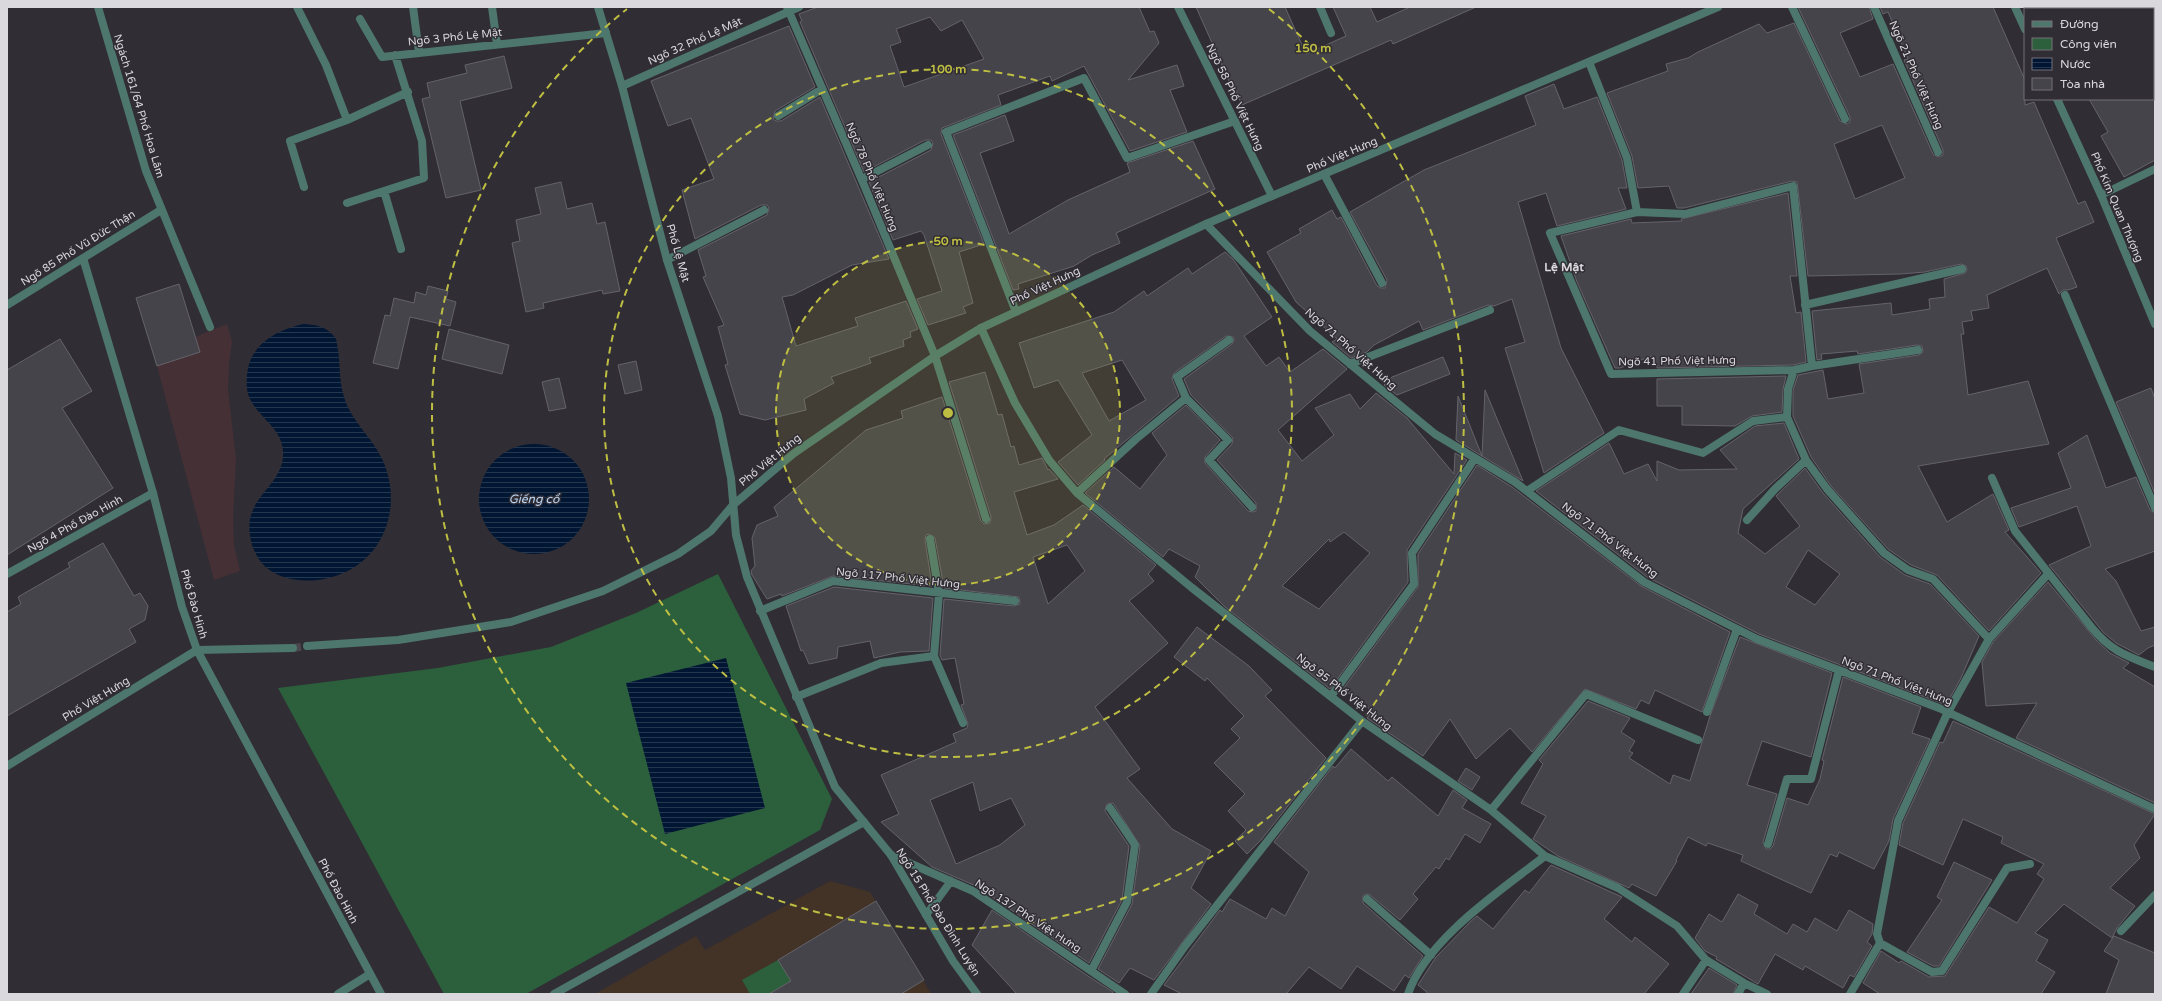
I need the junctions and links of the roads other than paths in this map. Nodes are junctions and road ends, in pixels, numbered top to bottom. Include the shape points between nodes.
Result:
1 (98, 7) edge
2 (297, 7) edge
3 (414, 7) edge
4 (492, 7) edge
5 (598, 7) edge
6 (799, 7) edge
7 (1178, 7) edge
8 (1320, 7) edge
9 (1718, 7) edge
10 (1792, 7) edge
11 (1874, 7) edge
12 (2015, 7) edge
13 (788, 10) edge
14 (360, 19) dead end
15 (2024, 27) edge
16 (606, 33) junction
17 (1331, 33) dead end
18 (497, 44) junction
19 (419, 52) junction
20 (395, 55) junction
21 (1589, 62) junction
22 (622, 86) junction
23 (822, 89) junction
24 (408, 92) junction
25 (2057, 100) edge
26 (778, 116) dead end
27 (347, 120) junction
28 (1845, 120) dead end
29 (1235, 121) junction
30 (928, 145) dead end
31 (1938, 152) dead end
32 (2155, 169) edge
33 (1324, 174) junction
34 (862, 179) junction
35 (304, 186) dead end
36 (384, 191) junction
37 (2101, 195) junction
38 (1272, 196) junction
39 (347, 203) dead end
40 (161, 210) junction
41 (764, 210) dead end
42 (1636, 212) junction
43 (1206, 224) junction
44 (401, 249) dead end
45 (83, 258) junction
46 (667, 260) junction
47 (1962, 269) dead end
48 (1382, 283) dead end
49 (2065, 295) dead end
50 (7, 304) edge
51 (1805, 305) junction
52 (1490, 310) dead end
53 (1016, 312) junction
54 (2155, 324) edge
55 (210, 327) dead end
56 (981, 328) junction
57 (1229, 340) dead end
58 (1918, 350) dead end
59 (935, 356) junction
60 (1350, 364) junction
61 (1812, 366) junction
62 (1794, 370) junction
63 (1186, 398) junction
64 (1787, 417) junction
65 (1475, 458) junction
66 (1806, 460) junction
67 (1992, 478) dead end
68 (1527, 491) junction
69 (153, 493) junction
70 (1077, 493) junction
71 (733, 505) junction
72 (1252, 507) dead end
73 (2155, 508) edge
74 (986, 519) dead end
75 (1747, 520) dead end
76 (930, 539) dead end
77 (7, 574) edge
78 (2048, 574) junction
79 (939, 593) junction
80 (1015, 601) dead end
81 (760, 611) junction
82 (1737, 629) junction
83 (1989, 639) junction
84 (307, 646) tunnel mouth
85 (293, 648) tunnel mouth
86 (197, 650) junction
87 (934, 656) junction
88 (2155, 667) edge
89 (1839, 670) junction
90 (1331, 696) junction
91 (796, 697) junction
92 (1707, 712) dead end
93 (1948, 712) junction
94 (1362, 721) junction
95 (963, 723) dead end
96 (1698, 740) dead end
97 (7, 766) edge
98 (1110, 808) dead end
99 (2155, 809) edge
100 (1491, 810) junction
101 (864, 822) junction
102 (1768, 844) dead end
103 (891, 855) junction
104 (1545, 856) junction
105 (2030, 864) dead end
106 (951, 881) junction
107 (2155, 894) edge
108 (1367, 899) dead end
109 (926, 915) junction
110 (2121, 931) dead end
111 (1880, 943) junction
112 (1431, 955) junction
113 (1706, 960) junction
114 (1091, 971) junction
115 (370, 974) junction
116 (1744, 983) junction
117 (338, 994) edge
118 (381, 994) edge
119 (554, 994) edge
120 (978, 994) edge
121 (1125, 994) edge
122 (1151, 994) edge
123 (1408, 994) edge
124 (1683, 994) edge
125 (1738, 994) edge
126 (1768, 994) edge
127 (1850, 994) edge

1 - 40 street, Ngách 161/64 Phố Hoa Lâm via 146,171
2 - 27 street via 326,65
3 - 19 street
4 - 18 street
5 - 16 street, Phố Lệ Mật
6 - 13 street, Ngõ 32 Phố Lệ Mật
7 - 29 street, Ngõ 58 Phố Việt Hưng
8 - 17 street
9 - 21 street, Phố Việt Hưng
10 - 28 street
11 - 31 street, Ngõ 21 Phố Việt Hưng
12 - 15 street
13 - 22 street, Ngõ 32 Phố Lệ Mật
13 - 23 street, Ngõ 78 Phố Việt Hưng
14 - 20 street via 382,57
16 - 18 street, Ngõ 3 Phố Lệ Mật
16 - 22 street, Phố Lệ Mật
18 - 19 street, Ngõ 3 Phố Lệ Mật
19 - 20 street, Ngõ 3 Phố Lệ Mật
20 - 24 street, Ngõ 3 Phố Lệ Mật
21 - 33 street, Phố Việt Hưng
21 - 42 street via 1627,158
22 - 46 street, Phố Lệ Mật
23 - 26 street
23 - 34 street, Ngõ 78 Phố Việt Hưng
24 - 27 street
24 - 36 street, Ngõ 3 Phố Lệ Mật via 422,141 424,178
25 - 37 street, Phố Kim Quan Thượng
27 - 35 street via 290,141
29 - 38 street, Ngõ 58 Phố Việt Hưng
29 - 53 street via 1126,158 1084,78 946,132
30 - 34 street
32 - 37 street
33 - 38 street, Phố Việt Hưng
33 - 48 street
34 - 59 street, Ngõ 78 Phố Việt Hưng
36 - 39 street, Ngõ 3 Phố Lệ Mật
36 - 44 street
37 - 54 street, Phố Kim Quan Thượng
38 - 43 street, Phố Việt Hưng
40 - 45 street, Ngõ 85 Phố Vũ Đức Thận
40 - 55 street, Ngách 161/64 Phố Hoa Lâm
41 - 46 street
42 - 51 street, Ngõ 41 Phố Việt Hưng via 1685,214 1793,186
42 - 62 street, Ngõ 41 Phố Việt Hưng via 1550,233 1611,374
43 - 53 street, Phố Việt Hưng
43 - 60 street, Ngõ 71 Phố Việt Hưng via 1310,331
45 - 50 street, Ngõ 85 Phố Vũ Đức Thận
45 - 69 street, Phố Đào Hinh
46 - 71 street, Phố Lệ Mật via 718,416 727,456
47 - 51 street
49 - 73 street
51 - 61 street, Ngõ 41 Phố Việt Hưng
52 - 60 street
53 - 56 street, Phố Việt Hưng
56 - 59 street, Phố Việt Hưng
56 - 70 street, Ngõ 95 Phố Việt Hưng via 1019,409 1049,460
57 - 63 street via 1177,377
58 - 61 street
59 - 71 street, Phố Việt Hưng via 793,454
59 - 74 street, Ngõ 78 Phố Việt Hưng
60 - 65 street, Ngõ 71 Phố Việt Hưng via 1435,434
61 - 62 street, Ngõ 41 Phố Việt Hưng
62 - 64 street via 1788,389
63 - 70 street
63 - 72 street via 1228,440 1209,460
64 - 66 street
64 - 68 street via 1754,421 1703,453 1619,430
65 - 68 street, Ngõ 71 Phố Việt Hưng
65 - 90 street via 1412,553 1414,584
66 - 75 street
66 - 83 street via 1827,489 1884,553 1908,570 1933,579
67 - 78 street via 2015,531
68 - 82 street, Ngõ 71 Phố Việt Hưng via 1644,582
69 - 77 street, Ngõ 4 Phố Đào Hinh
69 - 86 street, Phố Đào Hinh via 182,607
70 - 90 street, Ngõ 95 Phố Việt Hưng via 1191,587
71 - 81 street via 740,555
71 - 84 street, Phố Việt Hưng via 711,531 678,554 603,591 511,622 398,640
76 - 79 street
78 - 83 street
78 - 88 street via 2105,644 2121,654
79 - 80 street, Ngõ 117 Phố Việt Hưng
79 - 81 street, Ngõ 117 Phố Việt Hưng via 833,581
79 - 87 street
81 - 91 street
82 - 89 street, Ngõ 71 Phố Việt Hưng
82 - 92 street
83 - 93 street
85 - 86 street
86 - 97 street, Phố Việt Hưng
86 - 115 street, Phố Đào Hinh
87 - 91 street via 881,663
87 - 95 street
89 - 93 street, Ngõ 71 Phố Việt Hưng
89 - 102 street via 1811,779 1787,779
90 - 94 street, Ngõ 95 Phố Việt Hưng
91 - 101 street via 835,787
93 - 99 street, Ngõ 71 Phố Việt Hưng
93 - 111 street via 1898,821 1877,934
94 - 100 street, Ngõ 95 Phố Việt Hưng
94 - 122 street via 1185,946
96 - 100 street via 1586,694
98 - 114 street via 1135,845 1126,902
100 - 104 street, Ngõ 95 Phố Việt Hưng
101 - 103 street, Ngõ 15 Phố Đào Đình Luyện
101 - 119 street
103 - 106 street, Ngõ 137 Phố Việt Hưng
103 - 109 street, Ngõ 15 Phố Đào Đình Luyện
104 - 112 street via 1464,919
104 - 113 street, Ngõ 95 Phố Việt Hưng via 1618,888 1677,926
105 - 111 street via 2007,868 1942,971 1932,972
106 - 109 street
106 - 114 street, Ngõ 137 Phố Việt Hưng via 973,891
107 - 110 street
108 - 112 street
109 - 120 street, Ngõ 15 Phố Đào Đình Luyện via 953,961
111 - 127 street
112 - 123 street via 1413,977
113 - 116 street, Ngõ 95 Phố Việt Hưng
113 - 124 street
114 - 121 street, Ngõ 137 Phố Việt Hưng
115 - 117 street
115 - 118 street, Phố Đào Hinh
116 - 125 street
116 - 126 street, Ngõ 95 Phố Việt Hưng

